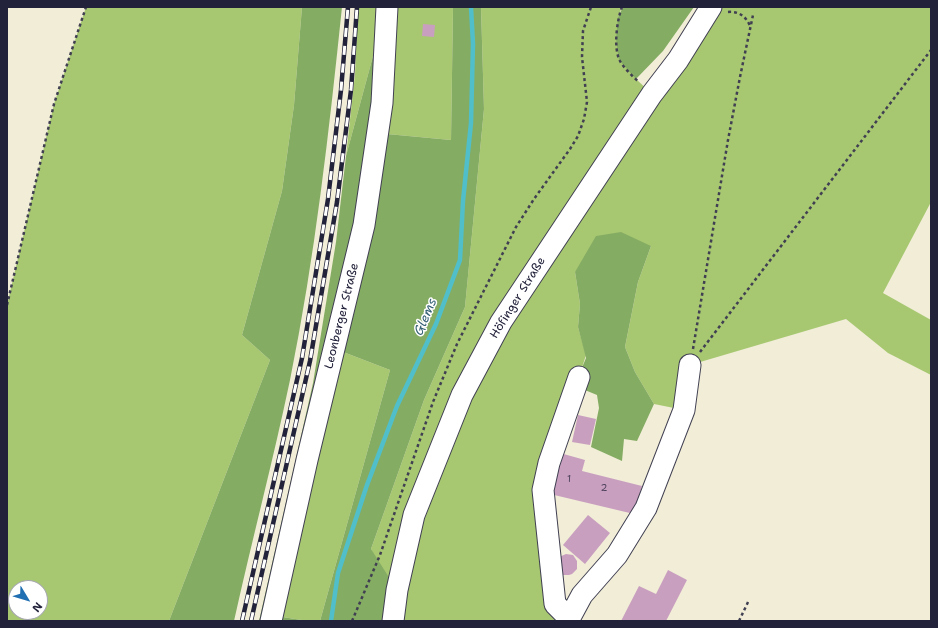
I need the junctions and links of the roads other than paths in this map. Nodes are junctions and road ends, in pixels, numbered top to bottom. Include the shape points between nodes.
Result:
1 (387, 7) edge
2 (717, 9) edge
3 (690, 365) road end
4 (579, 377) dead end
5 (568, 620) edge
6 (271, 621) edge
7 (393, 621) edge

1 - 6 street, Leonberger Straße via 382,103 364,225
2 - 7 street, Höfinger Straße via 652,94 501,322 462,395 414,515 397,590
3 - 5 street via 684,410 646,508 618,555 582,595
4 - 5 street via 549,463 543,490 555,604

